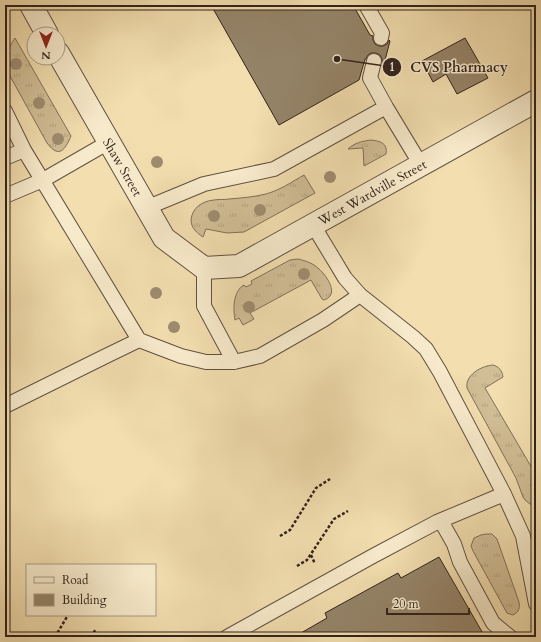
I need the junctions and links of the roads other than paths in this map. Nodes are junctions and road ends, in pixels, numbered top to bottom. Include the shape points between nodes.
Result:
1 (31, 5) edge
2 (366, 5) edge
3 (43, 26) edge
4 (380, 38) dead end
5 (374, 62) dead end
6 (65, 66) edge
7 (536, 102) edge
8 (386, 107) junction
9 (5, 111) edge
10 (109, 142) junction
11 (24, 150) junction
12 (5, 158) edge
13 (421, 165) junction
14 (43, 180) junction
15 (5, 196) edge
16 (146, 208) junction
17 (313, 225) junction
18 (204, 268) junction
19 (360, 295) junction
20 (140, 340) junction
21 (234, 362) junction
22 (5, 406) edge
23 (504, 494) junction
24 (441, 521) junction
25 (536, 604) edge
26 (227, 637) edge
27 (510, 637) edge

1 - 3 street
2 - 4 lane via 382,33
5 - 8 lane via 370,78
6 - 10 street, Shaw Street
7 - 13 street, West Wardville Street
8 - 13 lane
8 - 16 lane via 274,169 204,184
9 - 11 lane
10 - 14 lane
10 - 16 street, Shaw Street
11 - 12 lane
11 - 14 lane
13 - 17 street, West Wardville Street
14 - 15 lane
14 - 20 lane
16 - 18 street, Shaw Street via 164,238
17 - 18 street, West Wardville Street via 239,266
17 - 19 lane via 345,278
18 - 21 lane via 204,306
19 - 21 lane via 324,320 260,356
19 - 23 lane via 426,349
20 - 21 lane via 181,356 206,362
20 - 22 lane
23 - 24 lane
23 - 25 lane via 523,536
24 - 26 lane
24 - 27 lane via 493,623

